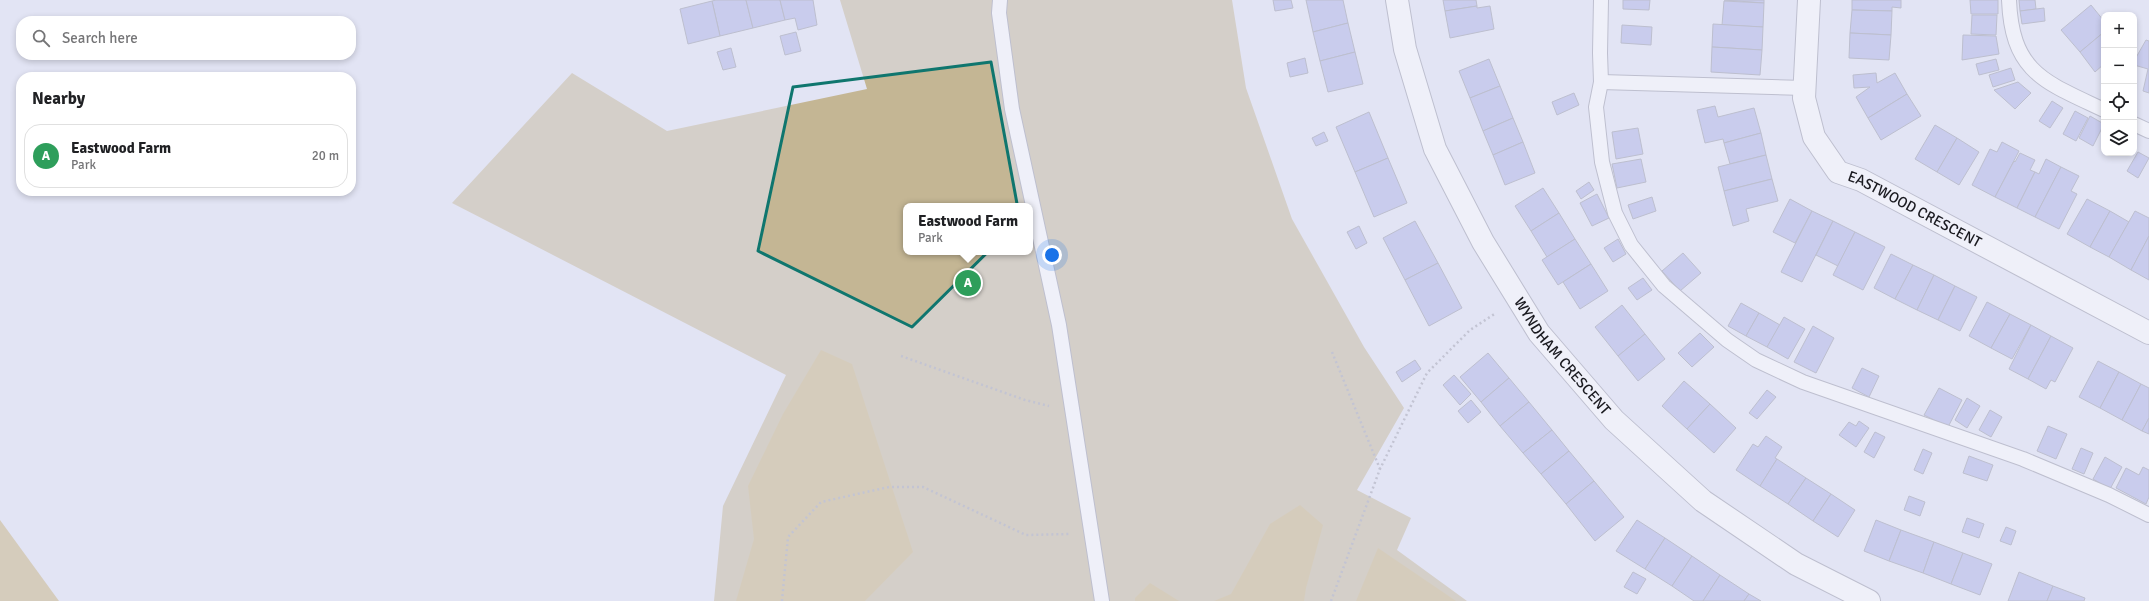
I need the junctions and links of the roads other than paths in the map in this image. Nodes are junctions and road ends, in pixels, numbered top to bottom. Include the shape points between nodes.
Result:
1 (1000, 0) edge
2 (1397, 0) edge
3 (1601, 0) edge
4 (1808, 0) edge
5 (2009, 0) edge
6 (1601, 82) junction
7 (1804, 88) junction
8 (2101, 109) edge
9 (2137, 125) edge
10 (2149, 131) edge
11 (1033, 203) edge
12 (1033, 205) edge
13 (2149, 333) edge
14 (2149, 515) edge
15 (1102, 601) edge
16 (1870, 601) edge

1 - 11 lane via 1012,109
2 - 16 street, WYNDHAM CRESCENT via 1405,49 1435,149 1483,242 1539,333 1614,420 1703,501 1796,564
3 - 6 lane
4 - 7 street, EASTWOOD CRESCENT
5 - 8 lane via 2009,14 2023,59 2050,85
6 - 7 lane
6 - 14 lane via 1596,107 1602,162 1615,213 1631,245 1664,286 1727,340 1756,360 1803,382 2023,459 2109,495
7 - 13 street, EASTWOOD CRESCENT via 1814,137 1838,172 1861,180
9 - 10 lane
12 - 15 lane via 1059,324

